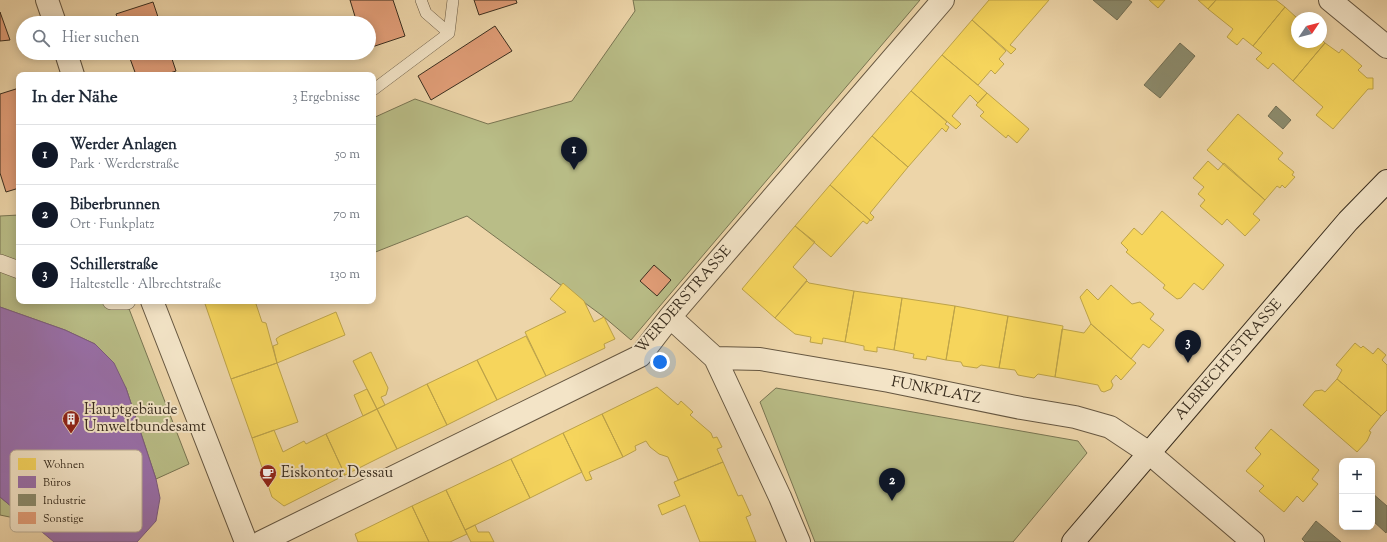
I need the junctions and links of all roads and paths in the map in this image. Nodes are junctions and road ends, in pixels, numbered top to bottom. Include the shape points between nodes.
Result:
1 (47, 0) edge
2 (421, 0) edge
3 (453, 0) edge
4 (943, 0) edge
5 (1330, 0) edge
6 (53, 16) edge
7 (449, 33) junction
8 (1387, 47) edge
9 (68, 60) edge
10 (72, 72) edge
11 (376, 88) edge
12 (1387, 181) edge
13 (0, 263) edge
14 (16, 269) edge
15 (153, 304) edge
16 (670, 317) junction
17 (715, 358) junction
18 (1149, 453) junction
19 (246, 542) edge
20 (261, 542) edge
21 (798, 542) edge
22 (1073, 542) edge
23 (1253, 542) edge

1 - 6 street
2 - 7 lane via 426,13
3 - 7 lane
4 - 16 street, WERDERSTRASSE
5 - 8 street
7 - 11 lane
9 - 10 street
12 - 18 street, ALBRECHTSTRASSE via 1348,221
13 - 14 street
15 - 19 street
16 - 17 street
16 - 20 street, WERDERSTRASSE via 640,356
17 - 18 street, FUNKPLATZ via 760,359 1075,417 1110,427
17 - 21 street via 780,497
18 - 22 street, ALBRECHTSTRASSE
18 - 23 street, FUNKPLATZ

